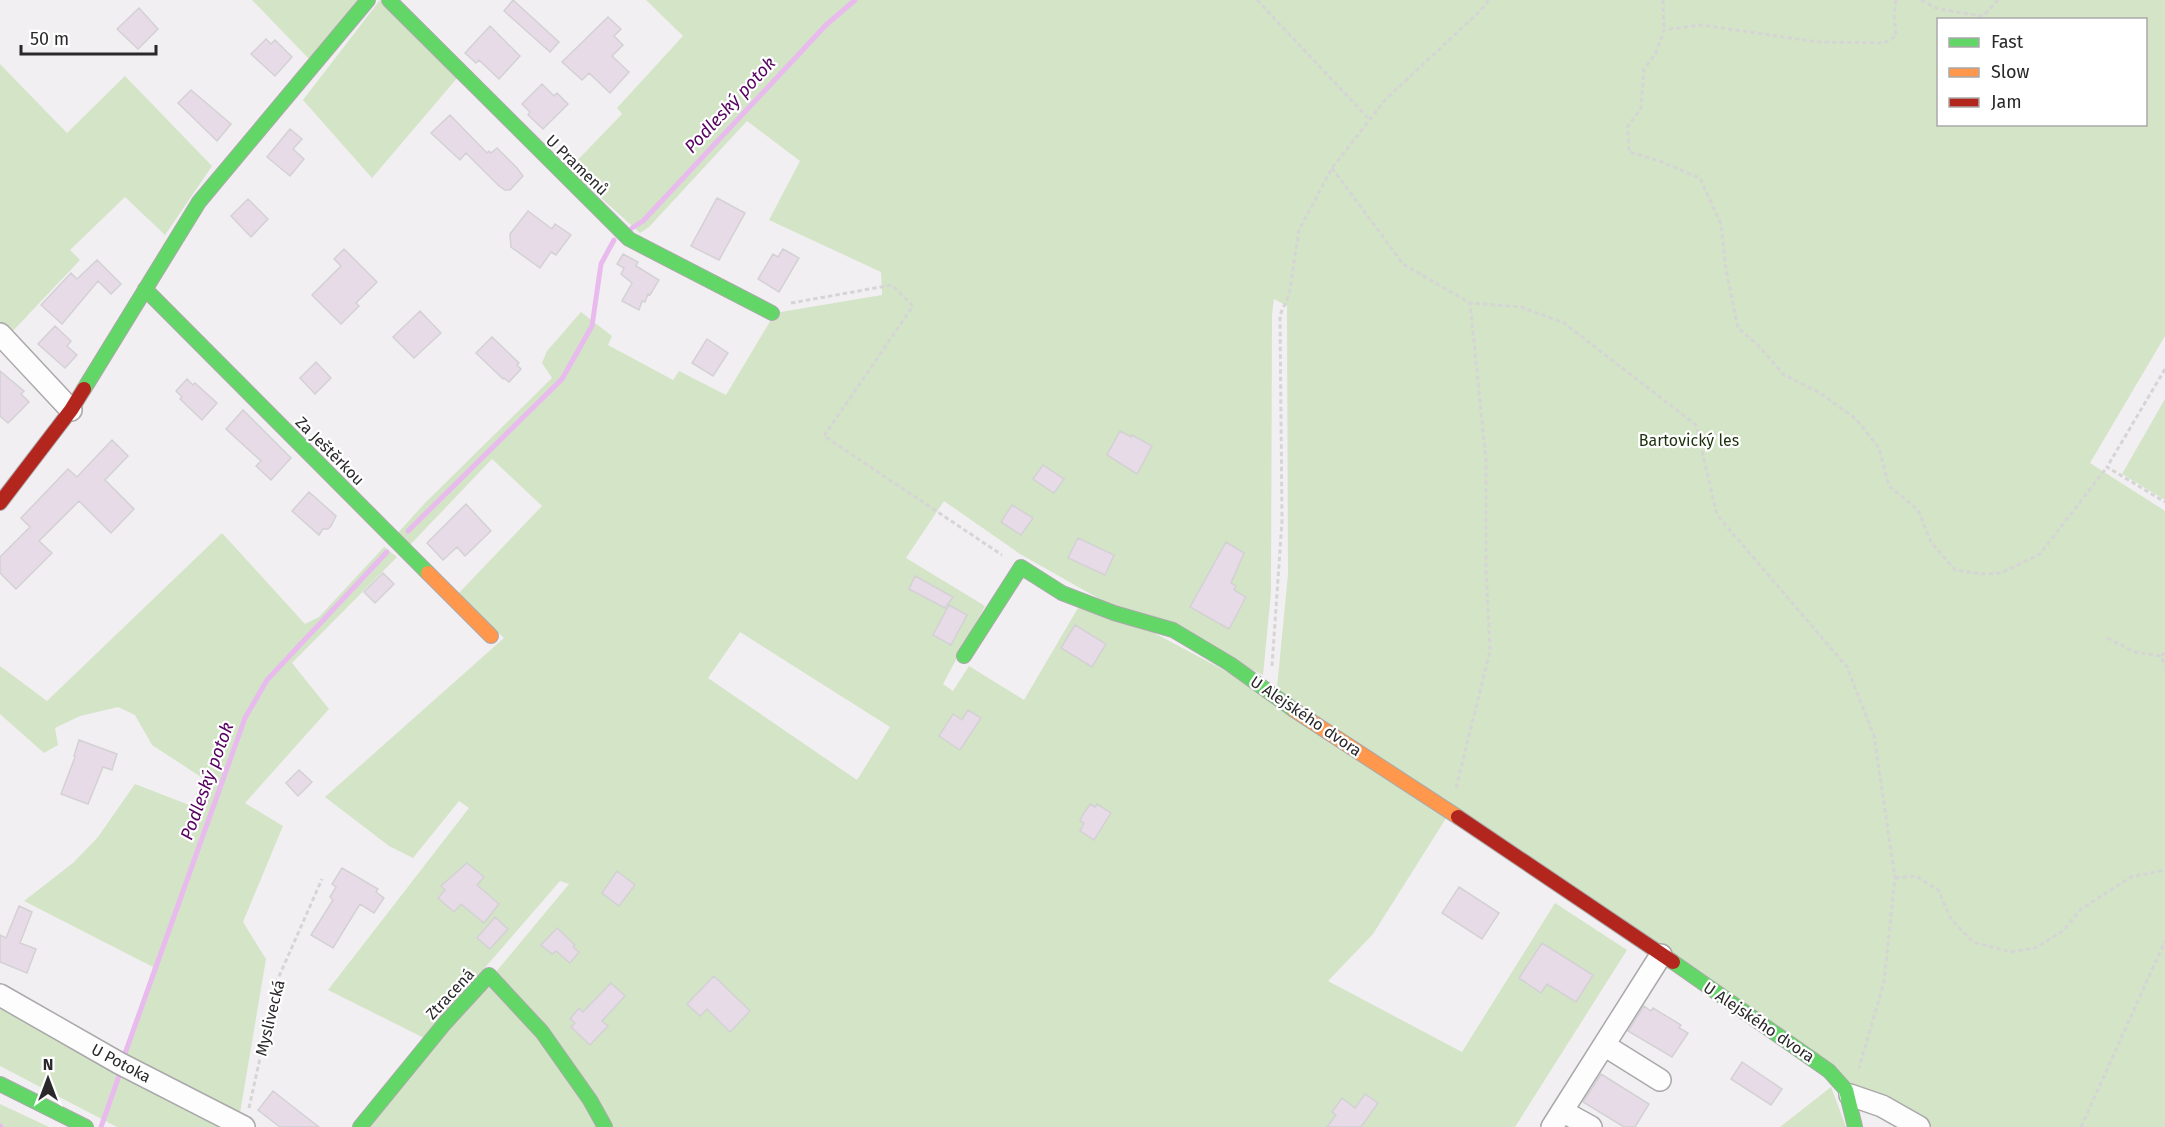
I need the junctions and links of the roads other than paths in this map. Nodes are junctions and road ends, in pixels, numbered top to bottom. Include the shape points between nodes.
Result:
1 (368, 0) edge
2 (389, 0) edge
3 (145, 289) junction
4 (768, 311) road end
5 (0, 334) edge
6 (71, 410) junction
7 (0, 502) edge
8 (491, 636) dead end
9 (964, 656) dead end
10 (1661, 955) junction
11 (0, 995) edge
12 (1604, 1045) junction
13 (1660, 1080) dead end
14 (0, 1084) edge
15 (1850, 1095) junction
16 (1557, 1119) edge
17 (245, 1121) edge
18 (86, 1127) edge
19 (360, 1127) edge
20 (605, 1127) edge
21 (1591, 1127) edge
22 (1855, 1127) edge
23 (1919, 1127) edge

1 - 3 street via 199,202
2 - 4 street, U Pramenů via 629,239
3 - 6 street
3 - 8 street, Za Ještěrkou
5 - 6 street
6 - 7 street
9 - 10 street, U Alejského dvora via 1021,567 1062,593 1173,630 1230,664
10 - 12 street
10 - 15 street, U Alejského dvora via 1820,1063 1841,1080
11 - 17 street, U Potoka via 119,1063
12 - 13 street
12 - 16 street
14 - 18 street
15 - 22 street
15 - 23 street via 1882,1106
16 - 21 street
19 - 20 street, Ztracená via 489,975 542,1032

